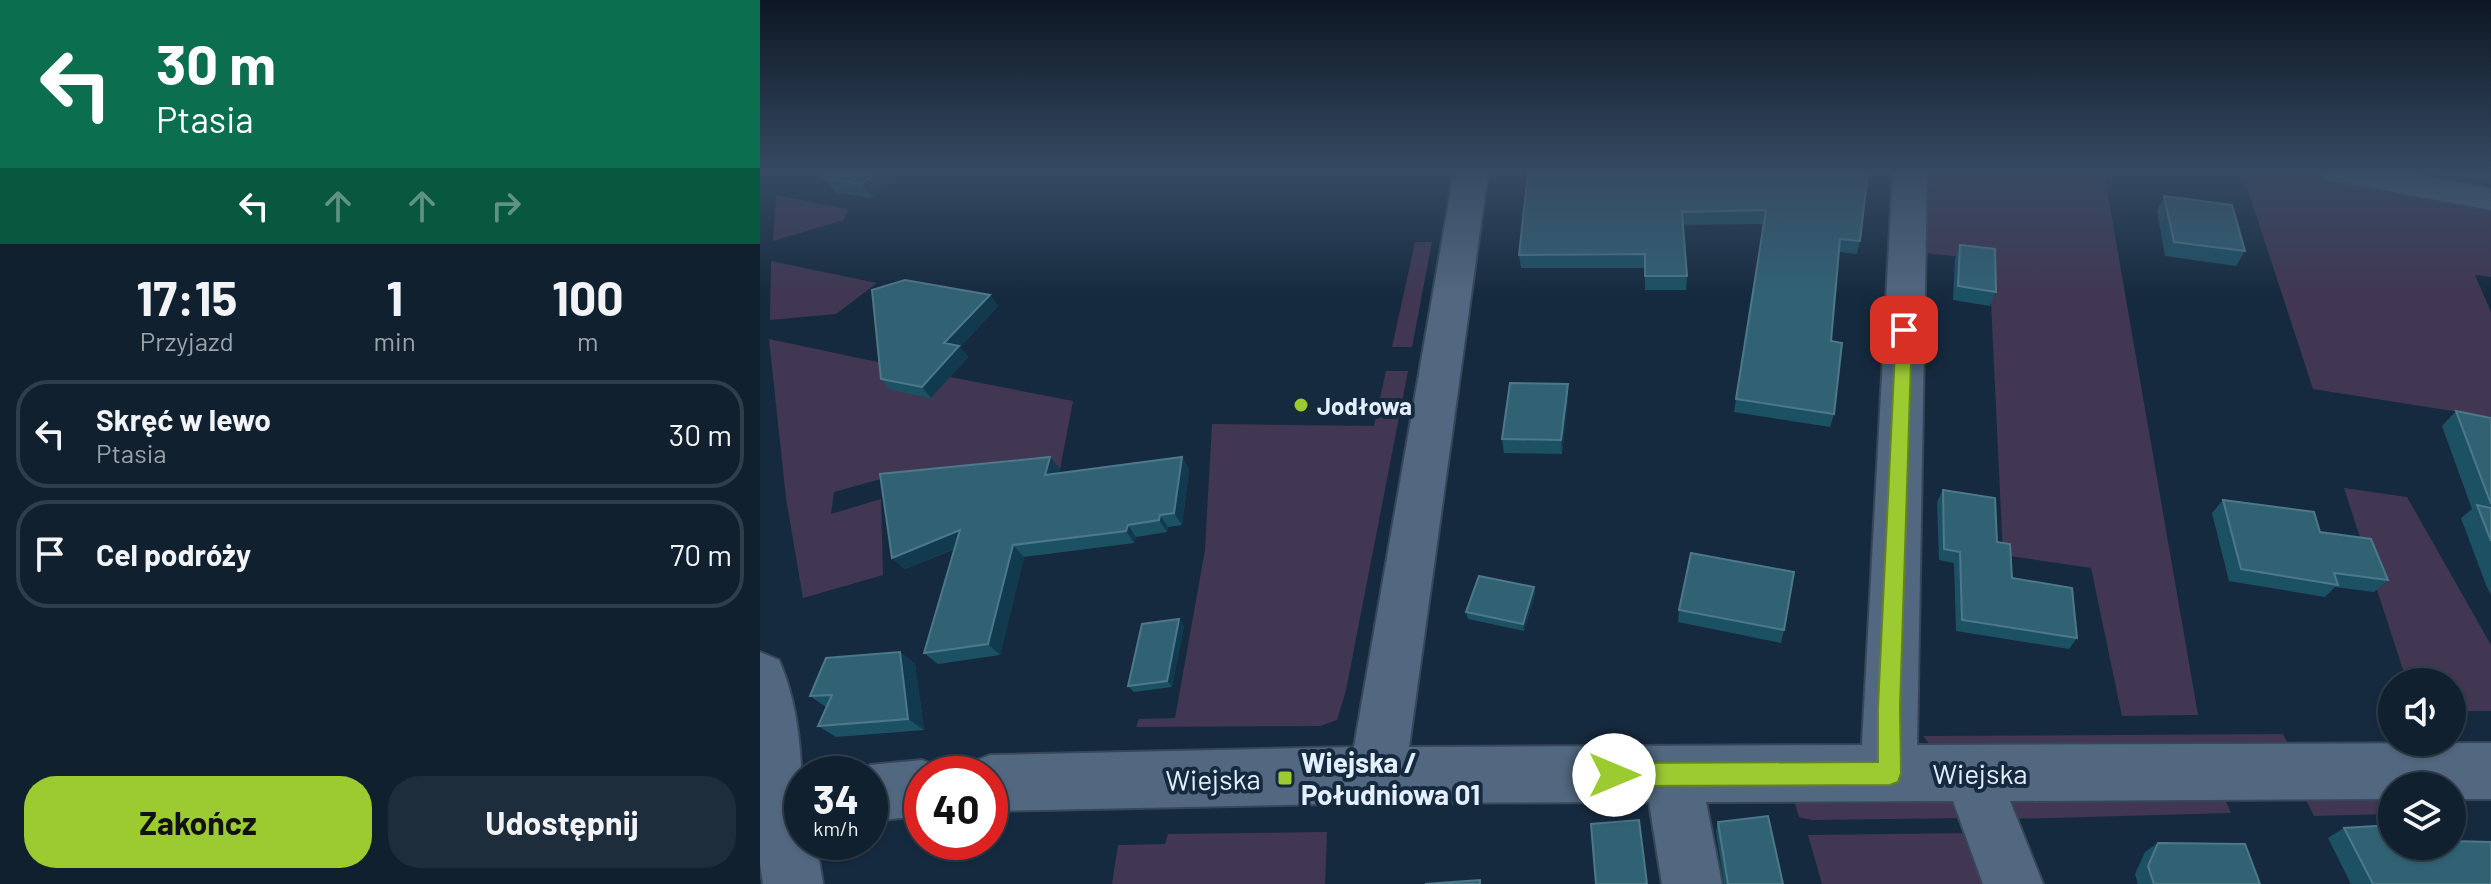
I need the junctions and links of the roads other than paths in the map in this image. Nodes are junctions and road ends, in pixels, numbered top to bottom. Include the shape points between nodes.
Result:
1 (1465, 213) edge
2 (1908, 213) edge
3 (760, 677) edge
4 (2491, 771) edge
5 (1890, 773) junction
6 (1673, 774) junction
7 (1971, 774) junction
8 (1377, 775) junction
9 (1008, 783) edge
10 (780, 804) edge
11 (793, 884) edge
12 (1692, 884) edge
13 (2013, 884) edge

1 - 8 street
2 - 5 street
3 - 10 street
4 - 7 street, Wiejska
5 - 6 street, Wiejska
5 - 7 street, Wiejska
6 - 8 street, Wiejska
6 - 12 street
7 - 13 street
8 - 9 street, Wiejska
10 - 11 street

